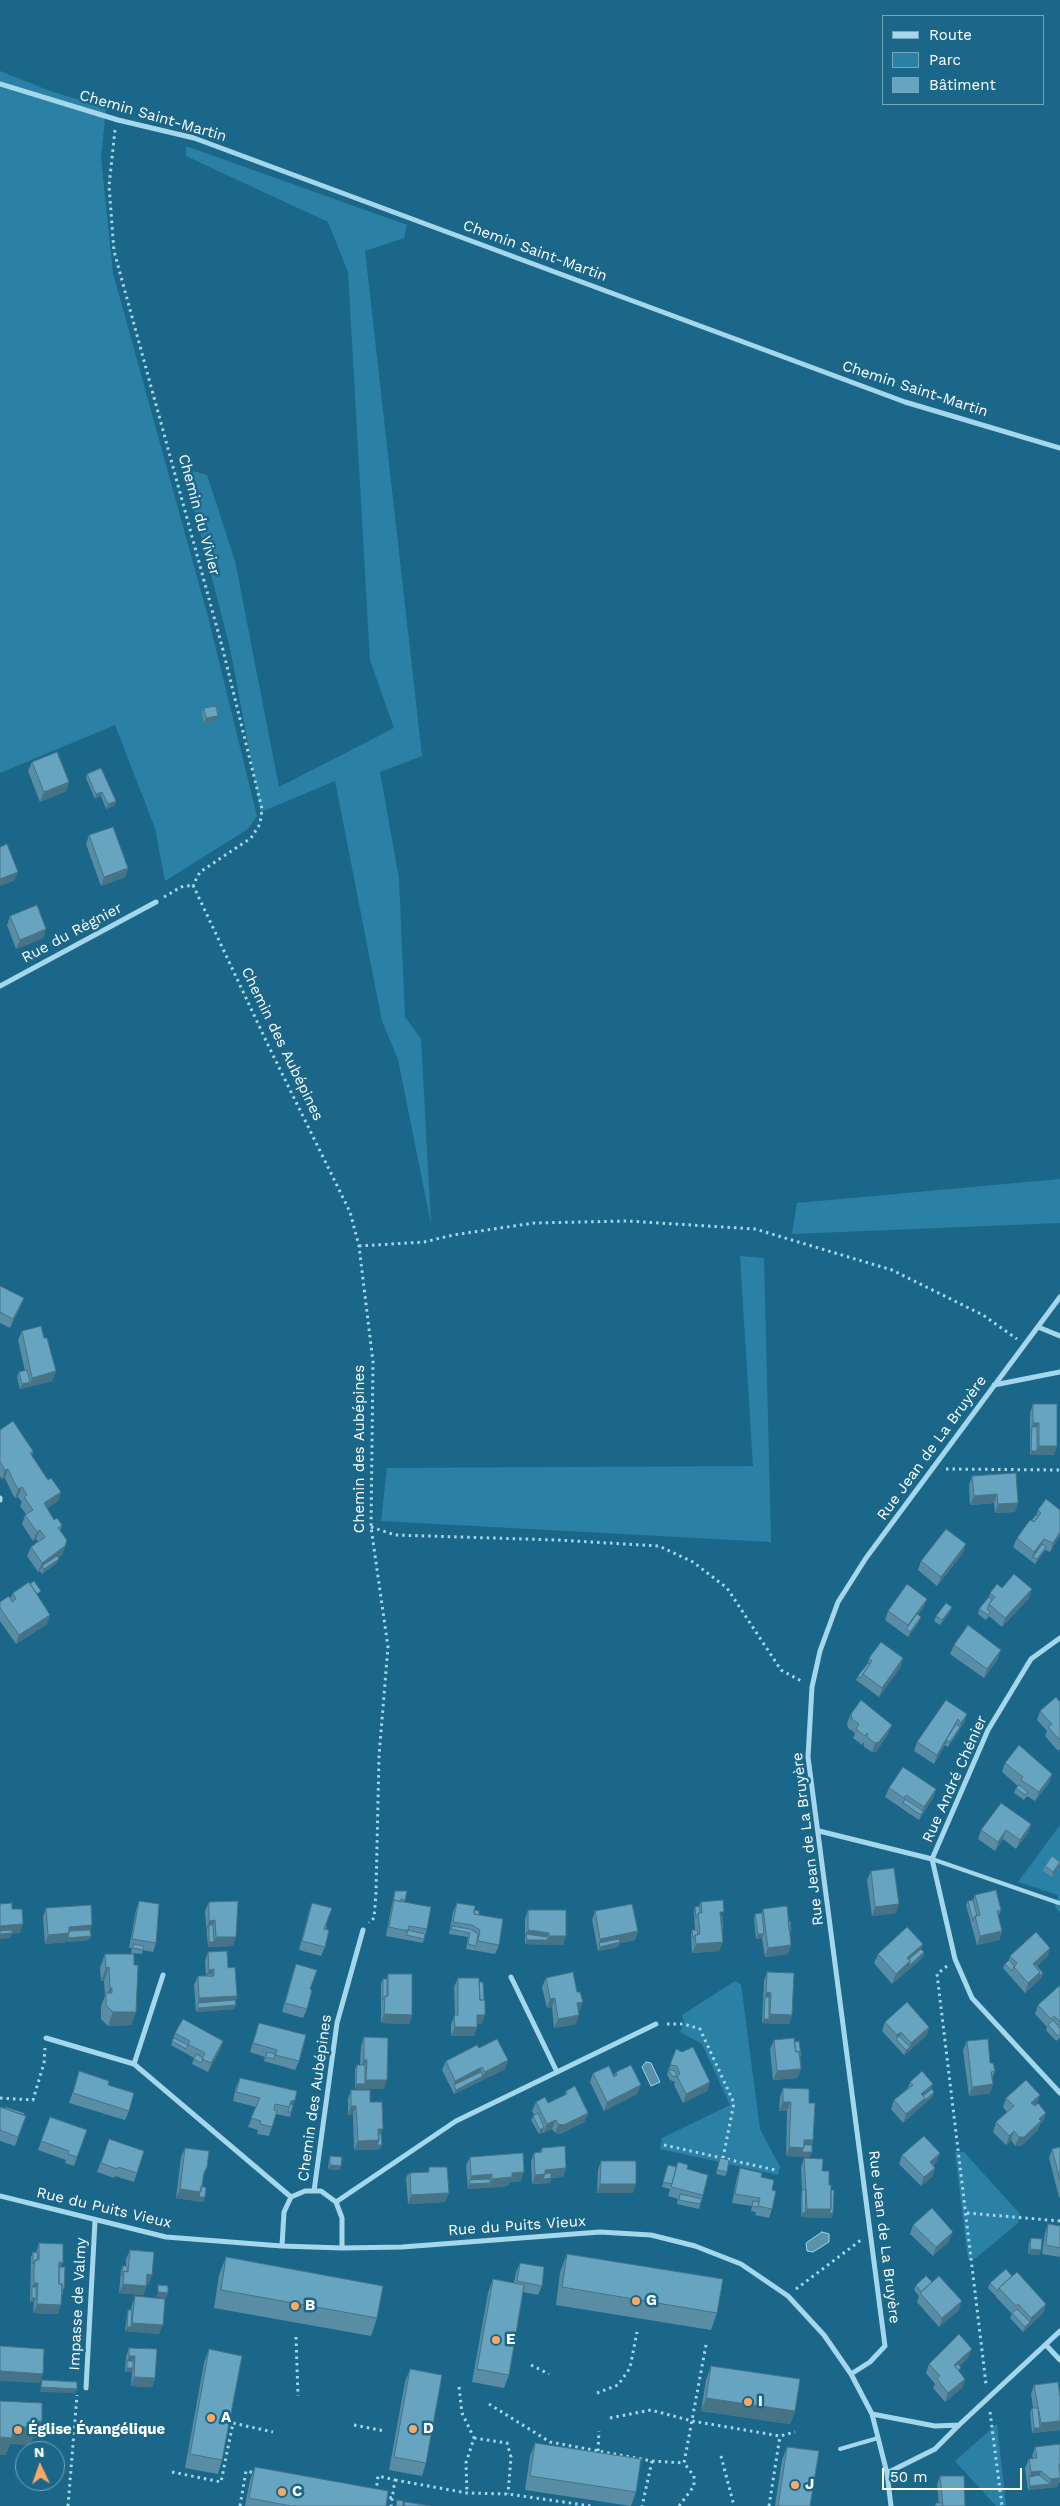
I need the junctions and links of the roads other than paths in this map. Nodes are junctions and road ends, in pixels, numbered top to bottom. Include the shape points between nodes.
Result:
1 (0, 84) edge
2 (1060, 448) edge
3 (156, 902) road end
4 (0, 986) edge
5 (1060, 1296) edge
6 (1038, 1327) junction
7 (1060, 1336) edge
8 (1060, 1372) edge
9 (994, 1385) junction
10 (1060, 1638) edge
11 (819, 1831) junction
12 (932, 1859) junction
13 (1059, 1903) dead end
14 (363, 1930) road end
15 (162, 1975) dead end
16 (511, 1977) dead end
17 (656, 2024) road end
18 (46, 2038) road end
19 (134, 2064) junction
20 (557, 2072) junction
21 (1060, 2093) edge
22 (314, 2191) junction
23 (0, 2196) edge
24 (291, 2197) junction
25 (336, 2202) junction
26 (95, 2221) junction
27 (282, 2246) junction
28 (342, 2248) junction
29 (1060, 2331) edge
30 (1046, 2345) junction
31 (1060, 2360) edge
32 (850, 2374) junction
33 (86, 2388) road end
34 (872, 2414) junction
35 (959, 2425) junction
36 (878, 2438) junction
37 (840, 2449) dead end
38 (887, 2473) junction
39 (892, 2506) edge

1 - 2 street, Chemin Saint-Martin via 118,120 194,138 905,402
3 - 4 street, Rue du Régnier
5 - 6 street, Rue Jean de La Bruyère
6 - 7 street
6 - 9 street, Rue Jean de La Bruyère
8 - 9 street
9 - 11 street, Rue Jean de La Bruyère via 866,1558 838,1602 820,1652 812,1687 808,1757
10 - 12 street, Rue André Chénier via 1031,1659 988,1730
11 - 12 street
11 - 32 street, Rue Jean de La Bruyère via 885,2346 870,2362
12 - 13 lane
12 - 21 street, Rue André Chénier via 955,1959 972,1998
14 - 22 street, Chemin des Aubépines via 337,2023
15 - 19 street
16 - 20 street
17 - 20 street
18 - 19 street
19 - 24 street
20 - 25 street via 456,2121
22 - 24 street
22 - 25 street via 321,2191
23 - 26 street, Rue du Puits Vieux
24 - 27 street via 284,2212
25 - 28 street via 342,2218
26 - 27 street, Rue du Puits Vieux via 166,2237
26 - 33 street, Impasse de Valmy
27 - 28 street, Rue du Puits Vieux
28 - 32 street, Rue du Puits Vieux via 415,2246 600,2232 650,2235 695,2246 741,2264 788,2296 824,2335
29 - 30 street
30 - 31 street
30 - 35 street
32 - 34 street, Rue du Puits Vieux
34 - 35 street via 935,2426
34 - 36 street, Rue du Puits Vieux
35 - 38 street via 935,2449
36 - 37 lane
36 - 38 street, Rue du Puits Vieux
38 - 39 street, Rue du Puits Vieux

